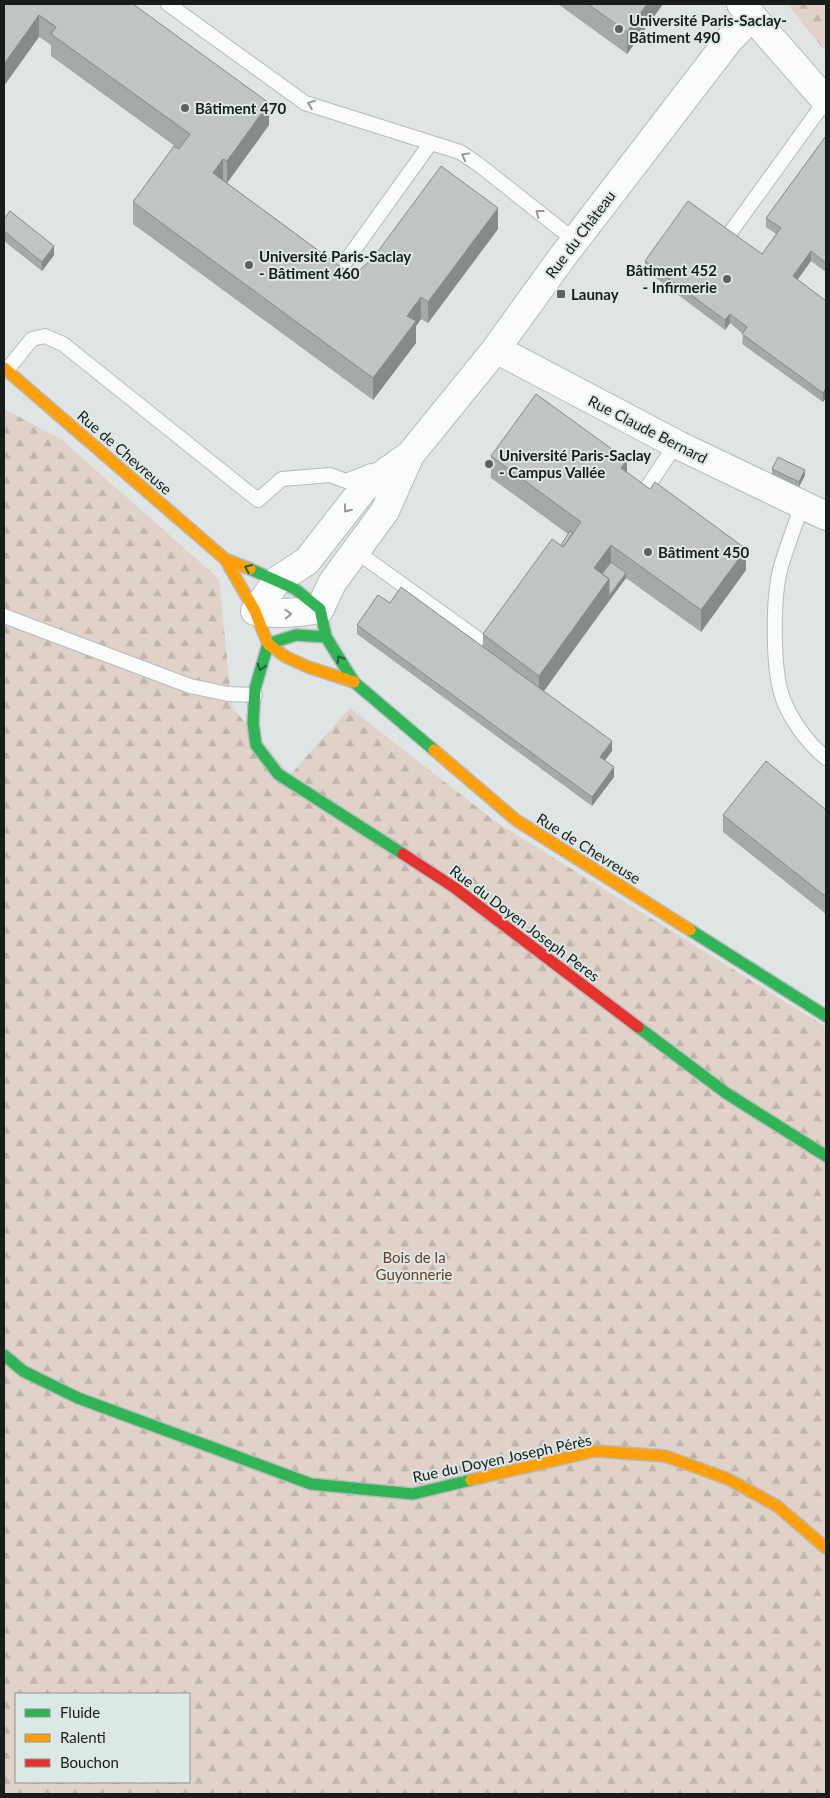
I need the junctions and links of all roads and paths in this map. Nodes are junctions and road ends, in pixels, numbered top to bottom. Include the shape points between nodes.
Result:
1 (168, 4) edge
2 (747, 10) edge
3 (826, 100) edge
4 (430, 144) junction
5 (730, 234) edge
6 (574, 240) junction
7 (346, 261) dead end
8 (496, 349) junction
9 (6, 369) edge
10 (676, 444) junction
11 (410, 455) junction
12 (637, 502) edge
13 (802, 505) junction
14 (826, 516) edge
15 (357, 552) junction
16 (225, 559) junction
17 (278, 580) junction
18 (320, 609) junction
19 (255, 611) junction
20 (4, 616) edge
21 (326, 637) junction
22 (478, 639) dead end
23 (268, 644) junction
24 (308, 667) junction
25 (290, 673) dead end
26 (272, 680) dead end
27 (354, 682) junction
28 (255, 692) junction
29 (826, 758) edge
30 (826, 1016) edge
31 (826, 1156) edge
32 (4, 1356) edge
33 (826, 1548) edge

4 -> 1 lane via 305,102
2 - 3 street, Rue du Château
2 - 6 street, Rue du Château via 729,40
3 - 5 lane
6 -> 4 lane via 478,164 460,152
4 - 7 lane
6 - 8 street, Rue du Château
8 - 10 street, Rue Claude Bernard
8 - 11 street, Rue du Château
9 - 11 lane via 32,339 45,336 62,344 258,500 282,479 330,475 346,481
9 - 16 street, Rue de Chevreuse
10 - 12 lane
10 - 13 street, Rue Claude Bernard
11 - 15 street, Rue du Château via 385,511
11 -> 17 street, Rue du Château via 364,488 307,561
13 - 14 street, Rue Claude Bernard
13 - 29 lane via 780,571 776,655 780,689 791,717
15 - 18 street, Rue du Château via 332,583
15 - 22 lane
17 -> 16 street
16 - 19 street
17 - 18 street
17 - 19 street, Rue du Château
19 -> 18 street via 272,614
18 - 21 street
19 - 23 street
20 - 28 lane via 190,686 228,694
21 - 23 street via 301,633 284,636
21 - 24 street via 319,654
27 -> 21 street
23 - 24 street
23 -> 28 street, Rue du Doyen Joseph Peres
24 - 25 street
24 - 27 street
26 - 28 street
27 - 30 street, Rue de Chevreuse via 516,820
28 - 31 street, Rue du Doyen Joseph Peres via 253,723 256,745 278,774 455,888 726,1092
32 - 33 street, Rue du Doyen Joseph Pérès via 23,1371 78,1398 311,1484 413,1494 595,1451 665,1456 728,1479 777,1506

